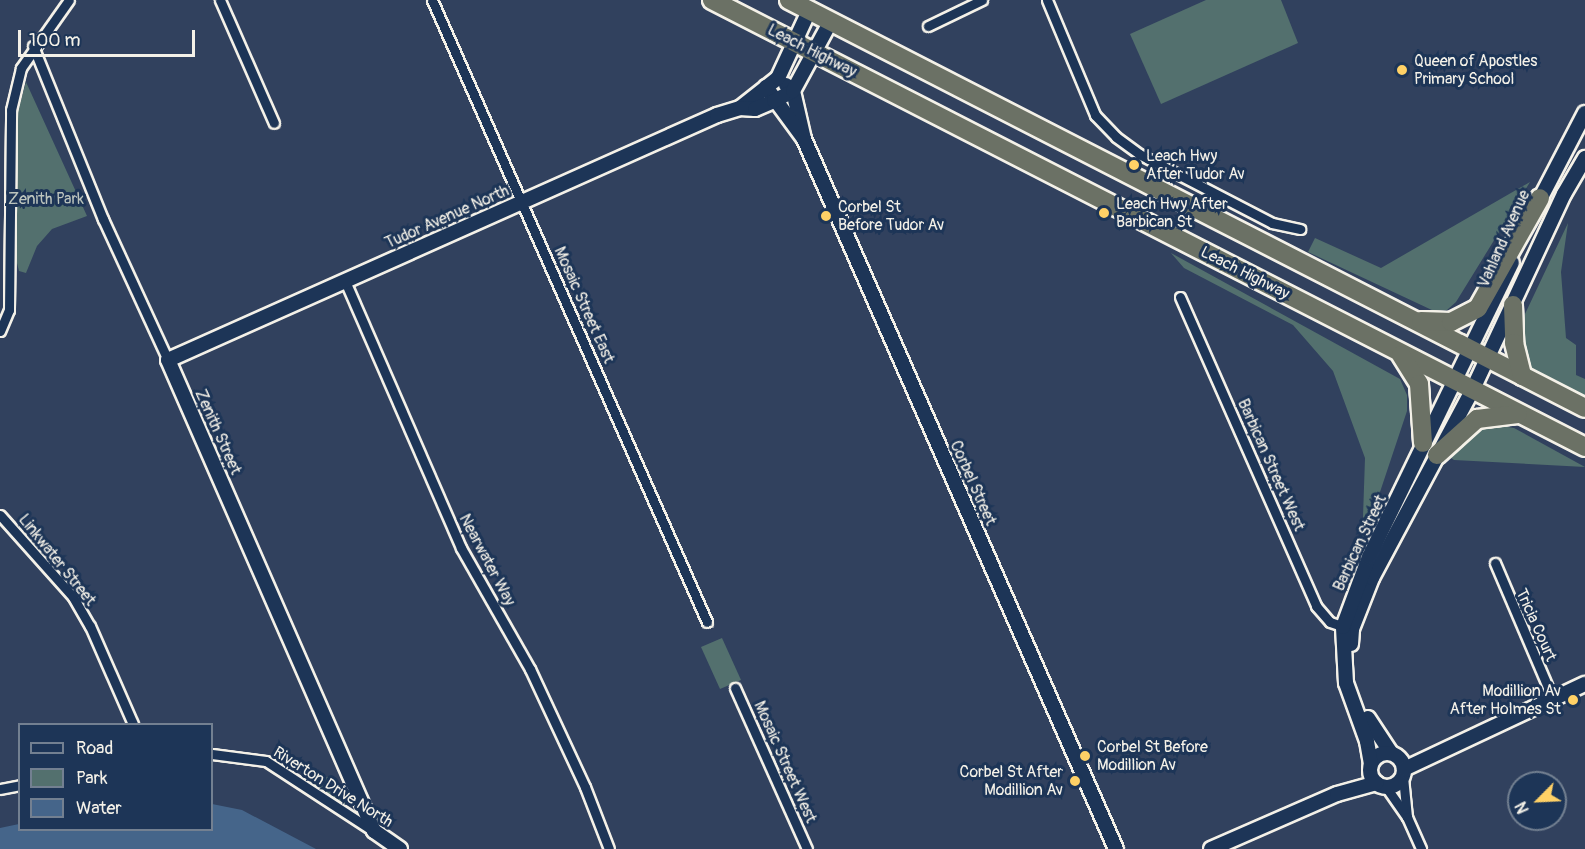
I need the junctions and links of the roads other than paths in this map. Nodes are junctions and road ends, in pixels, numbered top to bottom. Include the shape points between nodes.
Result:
1 (68, 0) edge
2 (220, 0) edge
3 (432, 0) edge
4 (712, 0) edge
5 (789, 0) edge
6 (982, 0) edge
7 (1047, 0) edge
8 (809, 11) junction
9 (831, 21) junction
10 (928, 26) dead end
11 (795, 42) junction
12 (33, 46) junction
13 (815, 52) junction
14 (772, 82) junction
15 (793, 91) junction
16 (774, 101) junction
17 (740, 108) junction
18 (1585, 113) edge
19 (274, 123) dead end
20 (804, 139) junction
21 (1585, 158) edge
22 (1540, 198) junction
23 (522, 202) junction
24 (1300, 229) dead end
25 (345, 281) junction
26 (1180, 297) dead end
27 (1513, 305) junction
28 (1416, 321) junction
29 (0, 331) edge
30 (1400, 352) junction
31 (1480, 354) junction
32 (168, 360) junction
33 (1522, 376) junction
34 (1456, 380) junction
35 (1473, 389) junction
36 (1585, 408) edge
37 (1520, 414) junction
38 (1585, 447) edge
39 (1430, 449) junction
40 (0, 515) edge
41 (1495, 563) dead end
42 (708, 622) dead end
43 (1347, 628) junction
44 (1585, 684) edge
45 (735, 688) dead end
46 (1552, 699) junction
47 (133, 723) edge
48 (213, 754) edge
49 (1399, 764) junction
50 (1371, 767) junction
51 (18, 785) edge
52 (1381, 785) junction
53 (0, 789) edge
54 (1337, 794) junction
55 (1407, 817) junction
56 (374, 831) junction
57 (1116, 846) edge
58 (400, 849) edge
59 (609, 849) edge
60 (807, 849) edge
61 (1211, 849) edge
62 (1421, 849) edge

1 - 12 street
2 - 19 street
3 - 23 street, Mosaic Street East
4 - 11 highway, Leach Highway
5 - 8 highway
6 - 10 street
7 - 24 street via 1095,115 1116,136 1138,154 1272,223
8 - 9 highway
8 - 11 street, Tudor Avenue North
9 - 13 street
9 - 28 highway
11 - 13 highway, Leach Highway
11 - 14 street, Tudor Avenue North
12 - 29 street via 21,68 11,110 9,310
12 - 32 street, Zenith Street via 103,219
13 - 15 street
13 - 30 highway, Leach Highway
14 - 15 street
14 - 16 street, Corbel Street
14 - 17 street, Tudor Avenue North
15 - 16 street, Tudor Avenue North
15 - 20 street, Corbel Street
16 - 17 street, Tudor Avenue North via 755,109
16 - 20 street, Corbel Street
17 - 23 street, Tudor Avenue North
18 - 22 street, Vahland Avenue
20 - 57 street, Corbel Street
21 - 27 street, Vahland Avenue via 1564,194
22 - 28 highway via 1478,308 1451,322
22 - 31 street, Vahland Avenue
23 - 25 street, Tudor Avenue North
23 - 42 street, Mosaic Street East
25 - 32 street, Tudor Avenue North
25 - 59 street, Nearwater Way via 462,548 530,669
26 - 43 street, Barbican Street West via 1316,606 1330,622
27 - 31 street, Vahland Avenue
27 - 33 highway via 1514,343
28 - 31 highway
30 - 34 highway, Leach Highway
30 - 39 highway via 1418,379
31 - 33 highway
31 - 34 street, Vahland Avenue
31 - 35 street, Vahland Avenue
32 - 56 street, Zenith Street
33 - 36 highway
34 - 35 highway, Leach Highway
34 - 39 street, Barbican Street
35 - 37 highway, Leach Highway
35 - 39 street, Barbican Street
37 - 38 highway, Leach Highway
37 - 39 highway via 1477,419
39 - 43 street, Barbican Street
40 - 47 street, Linkwater Street via 73,597
41 - 46 street, Tricia Court
43 - 49 street, Barbican Street via 1358,693 1375,734
43 - 50 street, Barbican Street via 1346,683 1367,741
44 - 46 street
45 - 60 street, Mosaic Street West
46 - 49 street via 1448,747
48 - 56 street, Riverton Drive North via 266,761
49 - 50 street via 1381,754
49 - 52 street via 1396,785
49 - 55 street
50 - 52 street
50 - 54 street
51 - 53 street
52 - 54 street
52 - 55 street
54 - 61 street
55 - 62 street
56 - 58 street, Riverton Drive North

